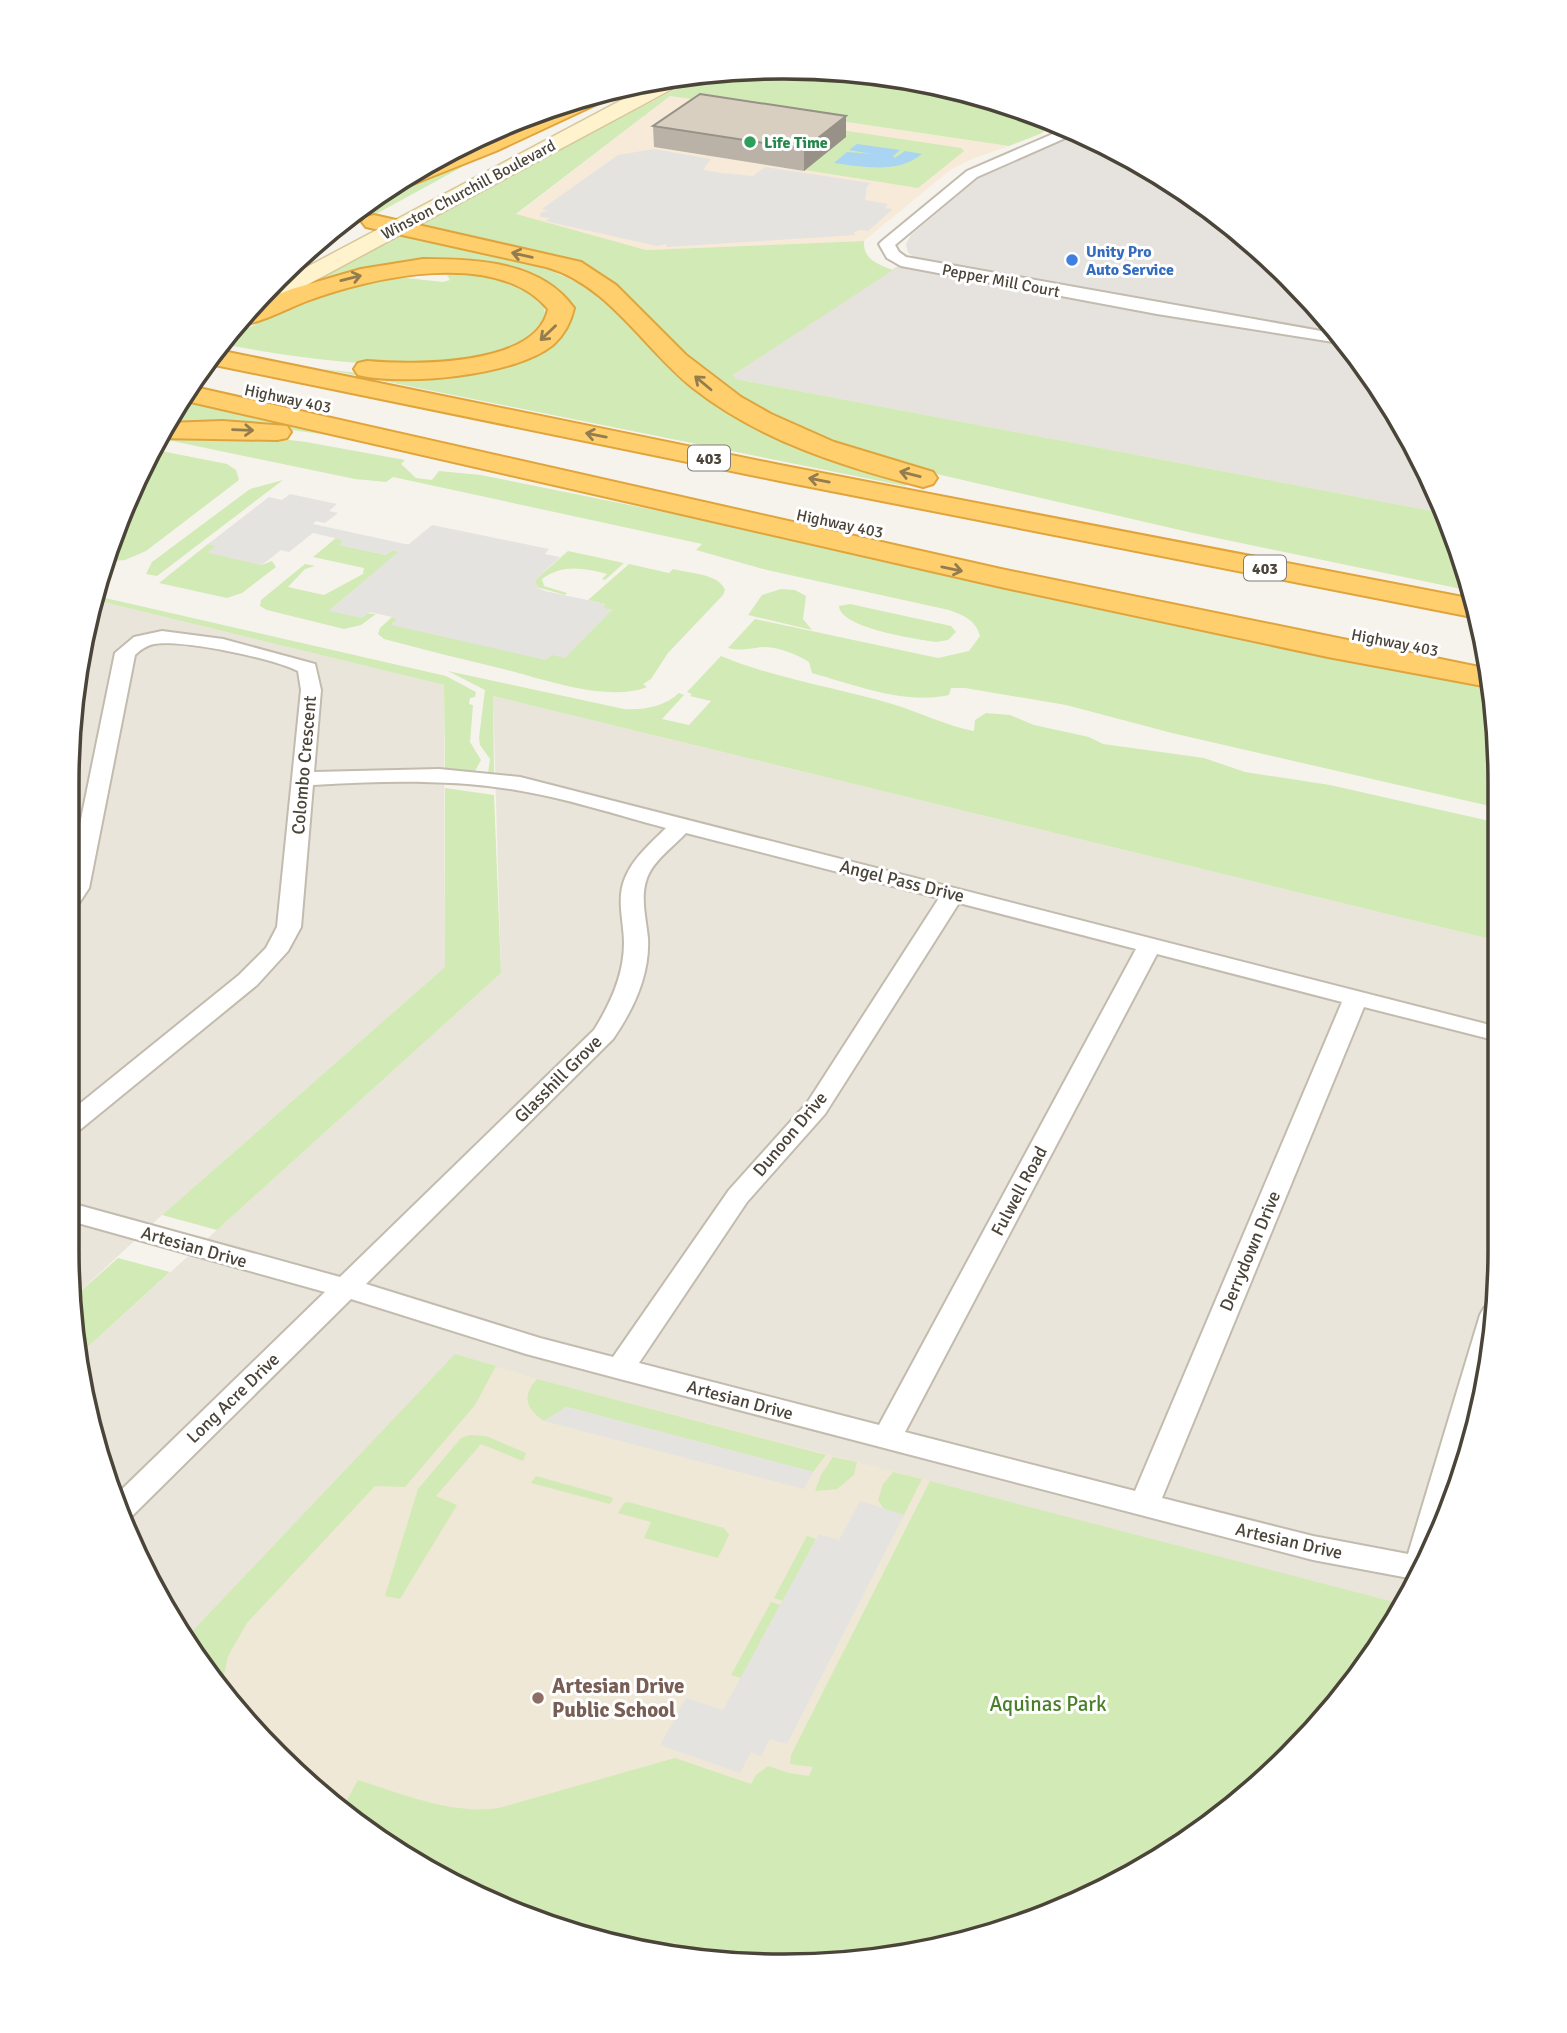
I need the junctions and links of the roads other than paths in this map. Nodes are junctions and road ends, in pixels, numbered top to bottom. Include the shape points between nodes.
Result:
1 (652, 91) edge
2 (588, 107) edge
3 (541, 122) edge
4 (1063, 136) edge
5 (462, 156) edge
6 (385, 225) junction
7 (317, 256) edge
8 (284, 286) edge
9 (262, 310) edge
10 (1329, 338) edge
11 (222, 357) edge
12 (221, 358) edge
13 (205, 381) edge
14 (196, 395) edge
15 (173, 431) edge
16 (700, 498) junction
17 (1428, 600) junction
18 (1466, 607) edge
19 (1472, 633) edge
20 (1477, 659) edge
21 (1480, 676) edge
22 (303, 779) junction
23 (682, 825) junction
24 (79, 883) edge
25 (953, 894) junction
26 (1150, 944) junction
27 (1356, 998) junction
28 (1488, 1031) edge
29 (79, 1117) edge
30 (79, 1214) edge
31 (346, 1288) junction
32 (620, 1369) junction
33 (1477, 1371) edge
34 (887, 1438) junction
35 (126, 1503) edge
36 (1144, 1505) junction
37 (1431, 1528) edge
38 (1413, 1567) edge

1 - 6 main road, Winston Churchill Boulevard
2 - 6 main road, Winston Churchill Boulevard
3 - 5 highway
4 - 10 street, Pepper Mill Court via 972,174 887,244 891,255 901,261 1072,294
6 - 7 main road, Winston Churchill Boulevard
6 - 8 main road, Winston Churchill Boulevard
17 -> 6 highway via 1378,580 1023,502 894,470 818,445 759,419 712,391 607,289 578,270
9 -> 11 highway via 330,283 426,267 474,268 519,277 549,293 561,308 557,324 540,341 511,356 466,367 418,372 251,355
17 -> 12 highway, Highway 403 / 403
13 - 16 highway, Highway 403 / 403
14 - 16 highway
15 -> 16 highway via 299,434 598,493
16 - 19 highway via 792,501
16 - 20 highway, Highway 403 / 403 via 811,517
16 -> 21 highway via 939,566
17 - 18 highway, Highway 403 / 403
22 - 23 street, Angel Pass Drive via 408,773 478,777
22 - 24 street, Colombo Crescent via 311,690 308,668 175,637 135,644 125,653
22 - 29 street, Colombo Crescent via 289,926 276,951 248,980
23 - 25 street, Angel Pass Drive
23 - 31 street, Glasshill Grove via 636,876 632,972 621,1007 604,1034
25 - 26 street, Angel Pass Drive
25 - 32 street, Dunoon Drive via 816,1108 738,1196
26 - 27 street, Angel Pass Drive
26 - 34 street, Fulwell Road
27 - 28 street, Angel Pass Drive
27 - 36 street, Derrydown Drive
30 - 31 street, Artesian Drive
31 - 32 street, Artesian Drive
31 - 35 street, Long Acre Drive
32 - 34 street, Artesian Drive
33 - 37 street
34 - 36 street, Artesian Drive
36 - 38 street, Artesian Drive via 1313,1548

